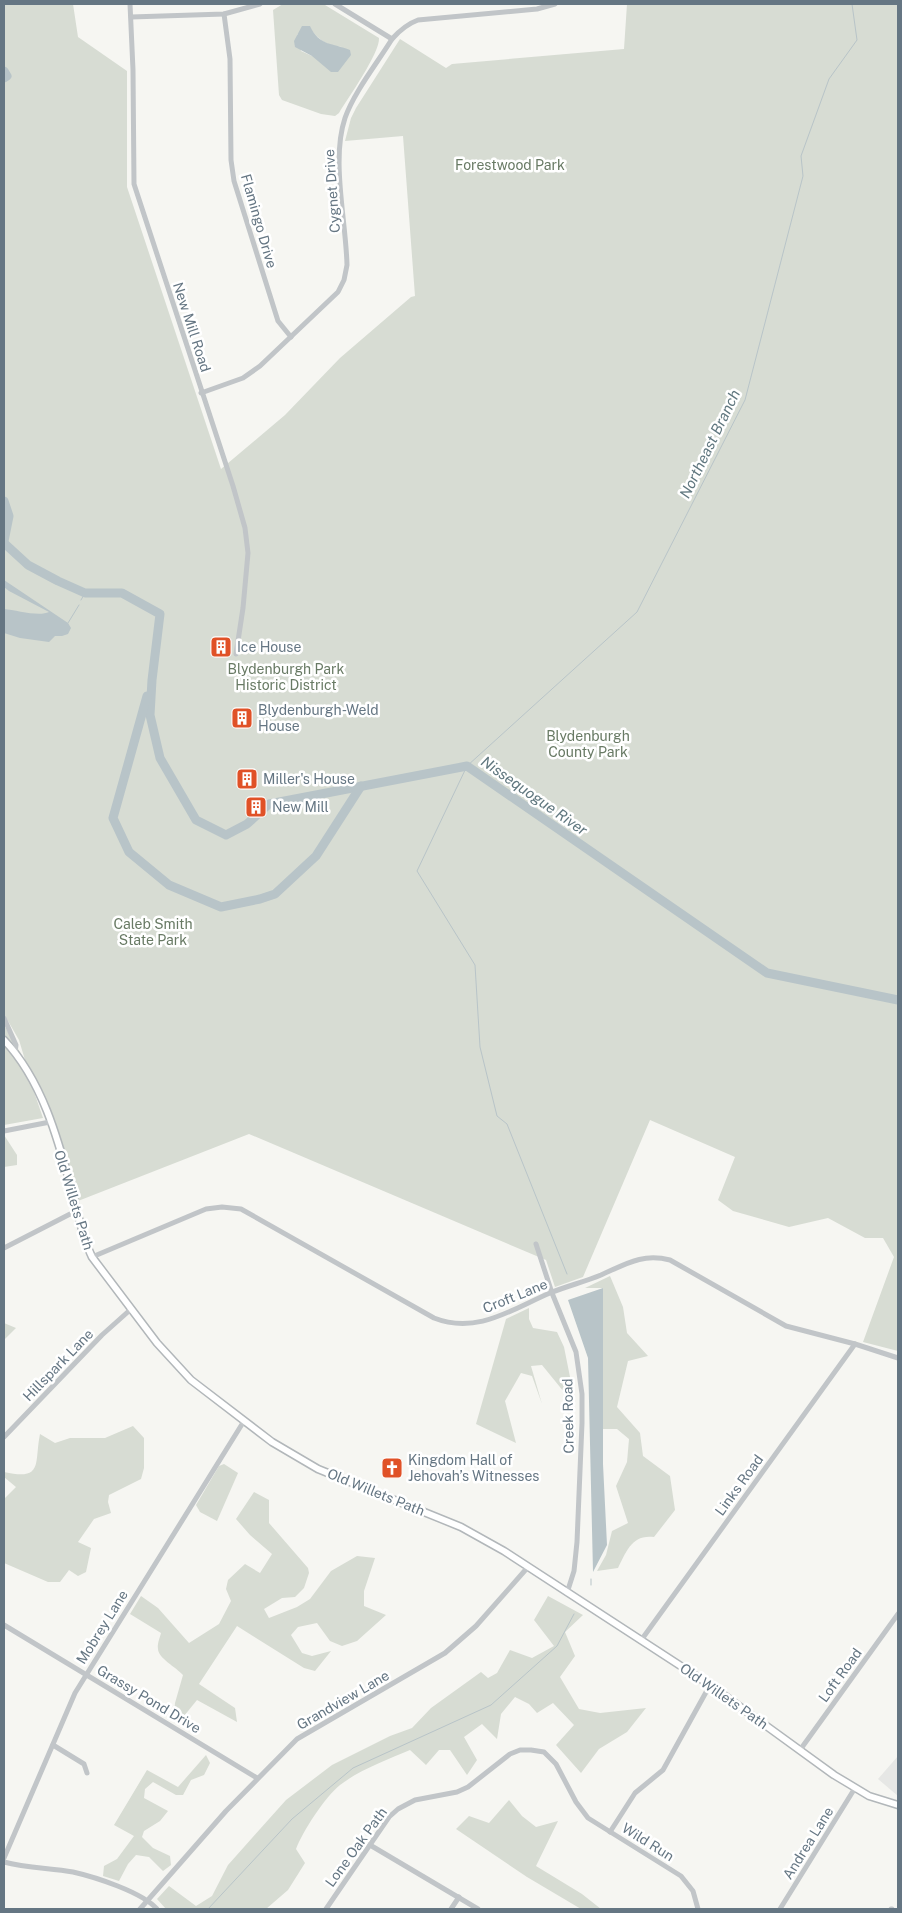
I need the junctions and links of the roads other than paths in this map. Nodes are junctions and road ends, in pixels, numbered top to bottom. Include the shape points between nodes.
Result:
1 (130, 4) edge
2 (258, 4) edge
3 (334, 4) edge
4 (555, 4) edge
5 (224, 14) junction
6 (131, 18) junction
7 (392, 39) junction
8 (291, 337) junction
9 (201, 393) junction
10 (236, 654) dead end
11 (4, 1018) edge
12 (4, 1040) edge
13 (15, 1053) junction
14 (50, 1122) junction
15 (4, 1131) edge
16 (76, 1211) junction
17 (536, 1244) dead end
18 (4, 1248) edge
19 (92, 1257) junction
20 (552, 1293) junction
21 (130, 1310) junction
22 (855, 1344) junction
23 (898, 1358) edge
24 (244, 1421) junction
25 (4, 1438) edge
26 (528, 1567) junction
27 (567, 1593) junction
28 (898, 1614) edge
29 (4, 1625) edge
30 (642, 1640) junction
31 (86, 1674) junction
32 (710, 1685) junction
33 (52, 1745) junction
34 (800, 1750) junction
35 (87, 1773) dead end
36 (257, 1778) junction
37 (855, 1788) junction
38 (576, 1802) joint
39 (898, 1805) edge
40 (610, 1832) junction
41 (370, 1845) junction
42 (4, 1860) edge
43 (459, 1898) junction
44 (147, 1900) junction
45 (140, 1909) edge
46 (157, 1909) edge
47 (326, 1909) edge
48 (451, 1909) edge
49 (478, 1909) edge
50 (698, 1909) edge
51 (780, 1909) edge

1 - 6 street, New Mill Road
2 - 5 street
3 - 7 street
4 - 7 street, Cygnet Drive via 537,9 418,20 408,24
5 - 6 street
5 - 8 street, Flamingo Drive via 230,59 234,181 278,321
6 - 9 street, New Mill Road via 134,184
7 - 8 street, Cygnet Drive via 351,105 342,129 340,156 348,266 344,280 330,301
8 - 9 street, Cygnet Drive via 243,378
9 - 10 street, New Mill Road via 245,528 248,553
11 - 13 street via 16,1045
12 - 13 main road, Old Willets Path
13 - 14 main road, Old Willets Path via 32,1078
14 - 15 street
14 - 16 main road, Old Willets Path
16 - 18 street
16 - 19 main road, Old Willets Path
17 - 20 street, Creek Road
19 - 20 street, Croft Lane via 206,1208 222,1207 240,1209 254,1216 443,1321 477,1324
19 - 21 main road, Old Willets Path
20 - 22 street, Croft Lane via 637,1260 657,1257 670,1260 786,1326
20 - 27 street, Creek Road via 576,1352 582,1394 577,1542
21 - 24 main road, Old Willets Path via 191,1380
21 - 25 street, Hillspark Lane
22 - 23 street, Croft Lane
22 - 30 street, Links Road
24 - 26 main road, Old Willets Path via 318,1469 461,1527
24 - 31 street, Mobrey Lane
26 - 27 main road, Old Willets Path
26 - 36 street, Grandview Lane via 476,1626 445,1653 297,1739
27 - 30 main road, Old Willets Path
28 - 34 street, Loft Road
29 - 31 street, Grassy Pond Drive
30 - 32 main road, Old Willets Path
31 - 33 street, Mobrey Lane
31 - 36 street, Grassy Pond Drive
32 - 34 main road, Old Willets Path
32 - 40 street via 663,1770 636,1793
33 - 35 street via 84,1764
33 - 42 street, Mobrey Lane
34 - 37 main road, Old Willets Path
36 - 44 street, Grandview Lane
37 - 39 main road, Old Willets Path
37 - 51 street, Andrea Lane
38 - 40 street, Wild Run via 588,1818
38 - 41 street, Lone Oak Path via 556,1764 544,1752 520,1750 505,1757 468,1787 424,1798 398,1809
40 - 50 street, Wild Run via 681,1876 693,1891
41 - 43 street
41 - 47 street, Lone Oak Path
42 - 44 street via 16,1865 74,1872 128,1890
43 - 48 street
43 - 49 street
44 - 45 street, Grandview Lane
44 - 46 street

